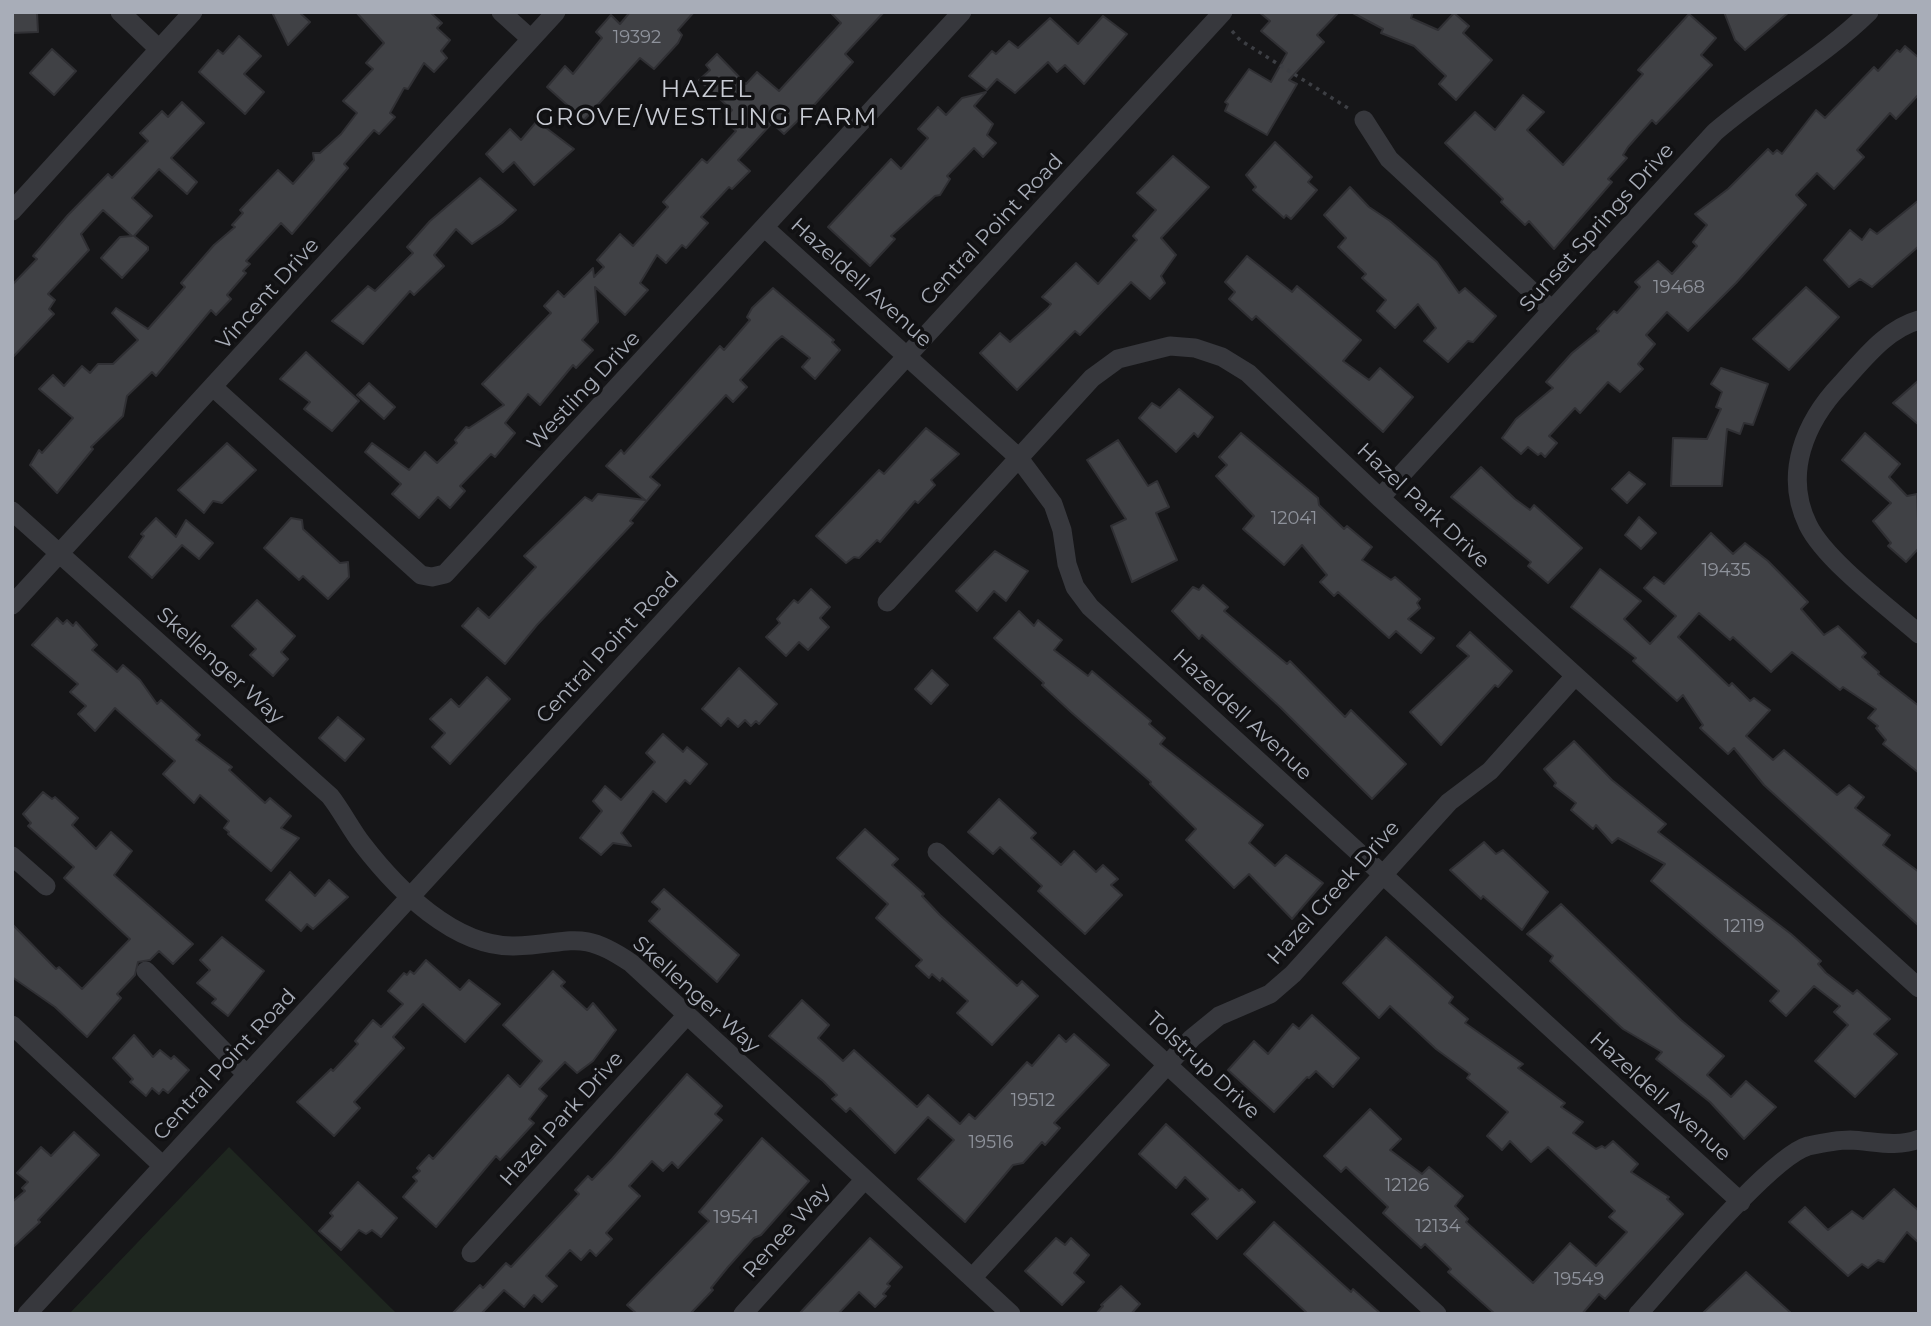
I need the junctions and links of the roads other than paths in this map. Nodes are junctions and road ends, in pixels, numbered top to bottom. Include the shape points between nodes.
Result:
1 (120, 12) edge
2 (193, 12) edge
3 (501, 12) edge
4 (556, 12) edge
5 (962, 12) edge
6 (1869, 12) edge
7 (1221, 15) edge
8 (531, 39) junction
9 (159, 49) junction
10 (1364, 120) road end
11 (12, 211) edge
12 (765, 228) junction
13 (1552, 310) junction
14 (1919, 320) edge
15 (908, 356) junction
16 (213, 387) junction
17 (1018, 457) junction
18 (1380, 498) junction
19 (12, 511) edge
20 (60, 554) junction
21 (887, 602) dead end
22 (12, 606) edge
23 (1919, 634) edge
24 (1575, 676) junction
25 (937, 852) dead end
26 (12, 856) edge
27 (1381, 874) junction
28 (46, 886) dead end
29 (411, 897) junction
30 (146, 971) dead end
31 (1919, 988) edge
32 (687, 1015) junction
33 (12, 1025) edge
34 (1167, 1063) junction
35 (247, 1075) junction
36 (1919, 1139) edge
37 (163, 1166) junction
38 (865, 1180) junction
39 (1741, 1202) junction
40 (471, 1253) dead end
41 (972, 1278) junction
42 (27, 1314) edge
43 (743, 1314) edge
44 (1011, 1314) edge
45 (1437, 1314) edge
46 (1638, 1314) edge

1 - 9 street
2 - 9 street
3 - 8 street
4 - 8 street, Vincent Drive
5 - 12 street, Westling Drive
6 - 13 street, Sunset Springs Drive via 1838,43 1715,132
7 - 15 street, Central Point Road
8 - 16 street, Vincent Drive
9 - 11 street
10 - 13 street via 1389,159
12 - 15 street, Hazeldell Avenue
12 - 16 street, Westling Drive via 445,574 421,575
13 - 18 street, Sunset Springs Drive
14 - 23 street via 1885,338 1821,405 1805,434 1797,482 1809,527 1828,553
15 - 17 street, Hazeldell Avenue
15 - 29 street, Central Point Road
16 - 20 street, Vincent Drive
17 - 18 street, Hazel Park Drive via 1093,378 1118,359 1170,346 1195,348 1248,373
17 - 21 street, Hazel Park Drive
17 - 27 street, Hazeldell Avenue via 1053,504 1075,587 1090,607
18 - 24 street, Hazel Park Drive
19 - 20 street, Skellenger Way
20 - 22 street, Vincent Drive
20 - 29 street, Skellenger Way via 330,796 360,842
24 - 27 street, Hazel Creek Drive via 1490,771 1449,802
24 - 31 street, Hazel Park Drive
25 - 34 street, Tolstrup Drive
26 - 28 street
27 - 34 street, Hazel Creek Drive via 1279,987 1219,1016
27 - 39 street, Hazeldell Avenue
29 - 32 street, Skellenger Way via 450,926 481,941 514,946 571,939 600,944 631,963
29 - 35 street, Central Point Road
30 - 35 street
32 - 38 street, Skellenger Way
32 - 40 street, Hazel Park Drive
33 - 37 street
34 - 41 street, Hazel Creek Drive
34 - 45 street, Tolstrup Drive
35 - 37 street, Central Point Road
36 - 39 street via 1888,1144 1849,1140 1804,1148 1786,1158
37 - 42 street, Central Point Road
38 - 41 street, Skellenger Way
38 - 43 street, Renee Way
39 - 46 street
41 - 44 street, Skellenger Way

